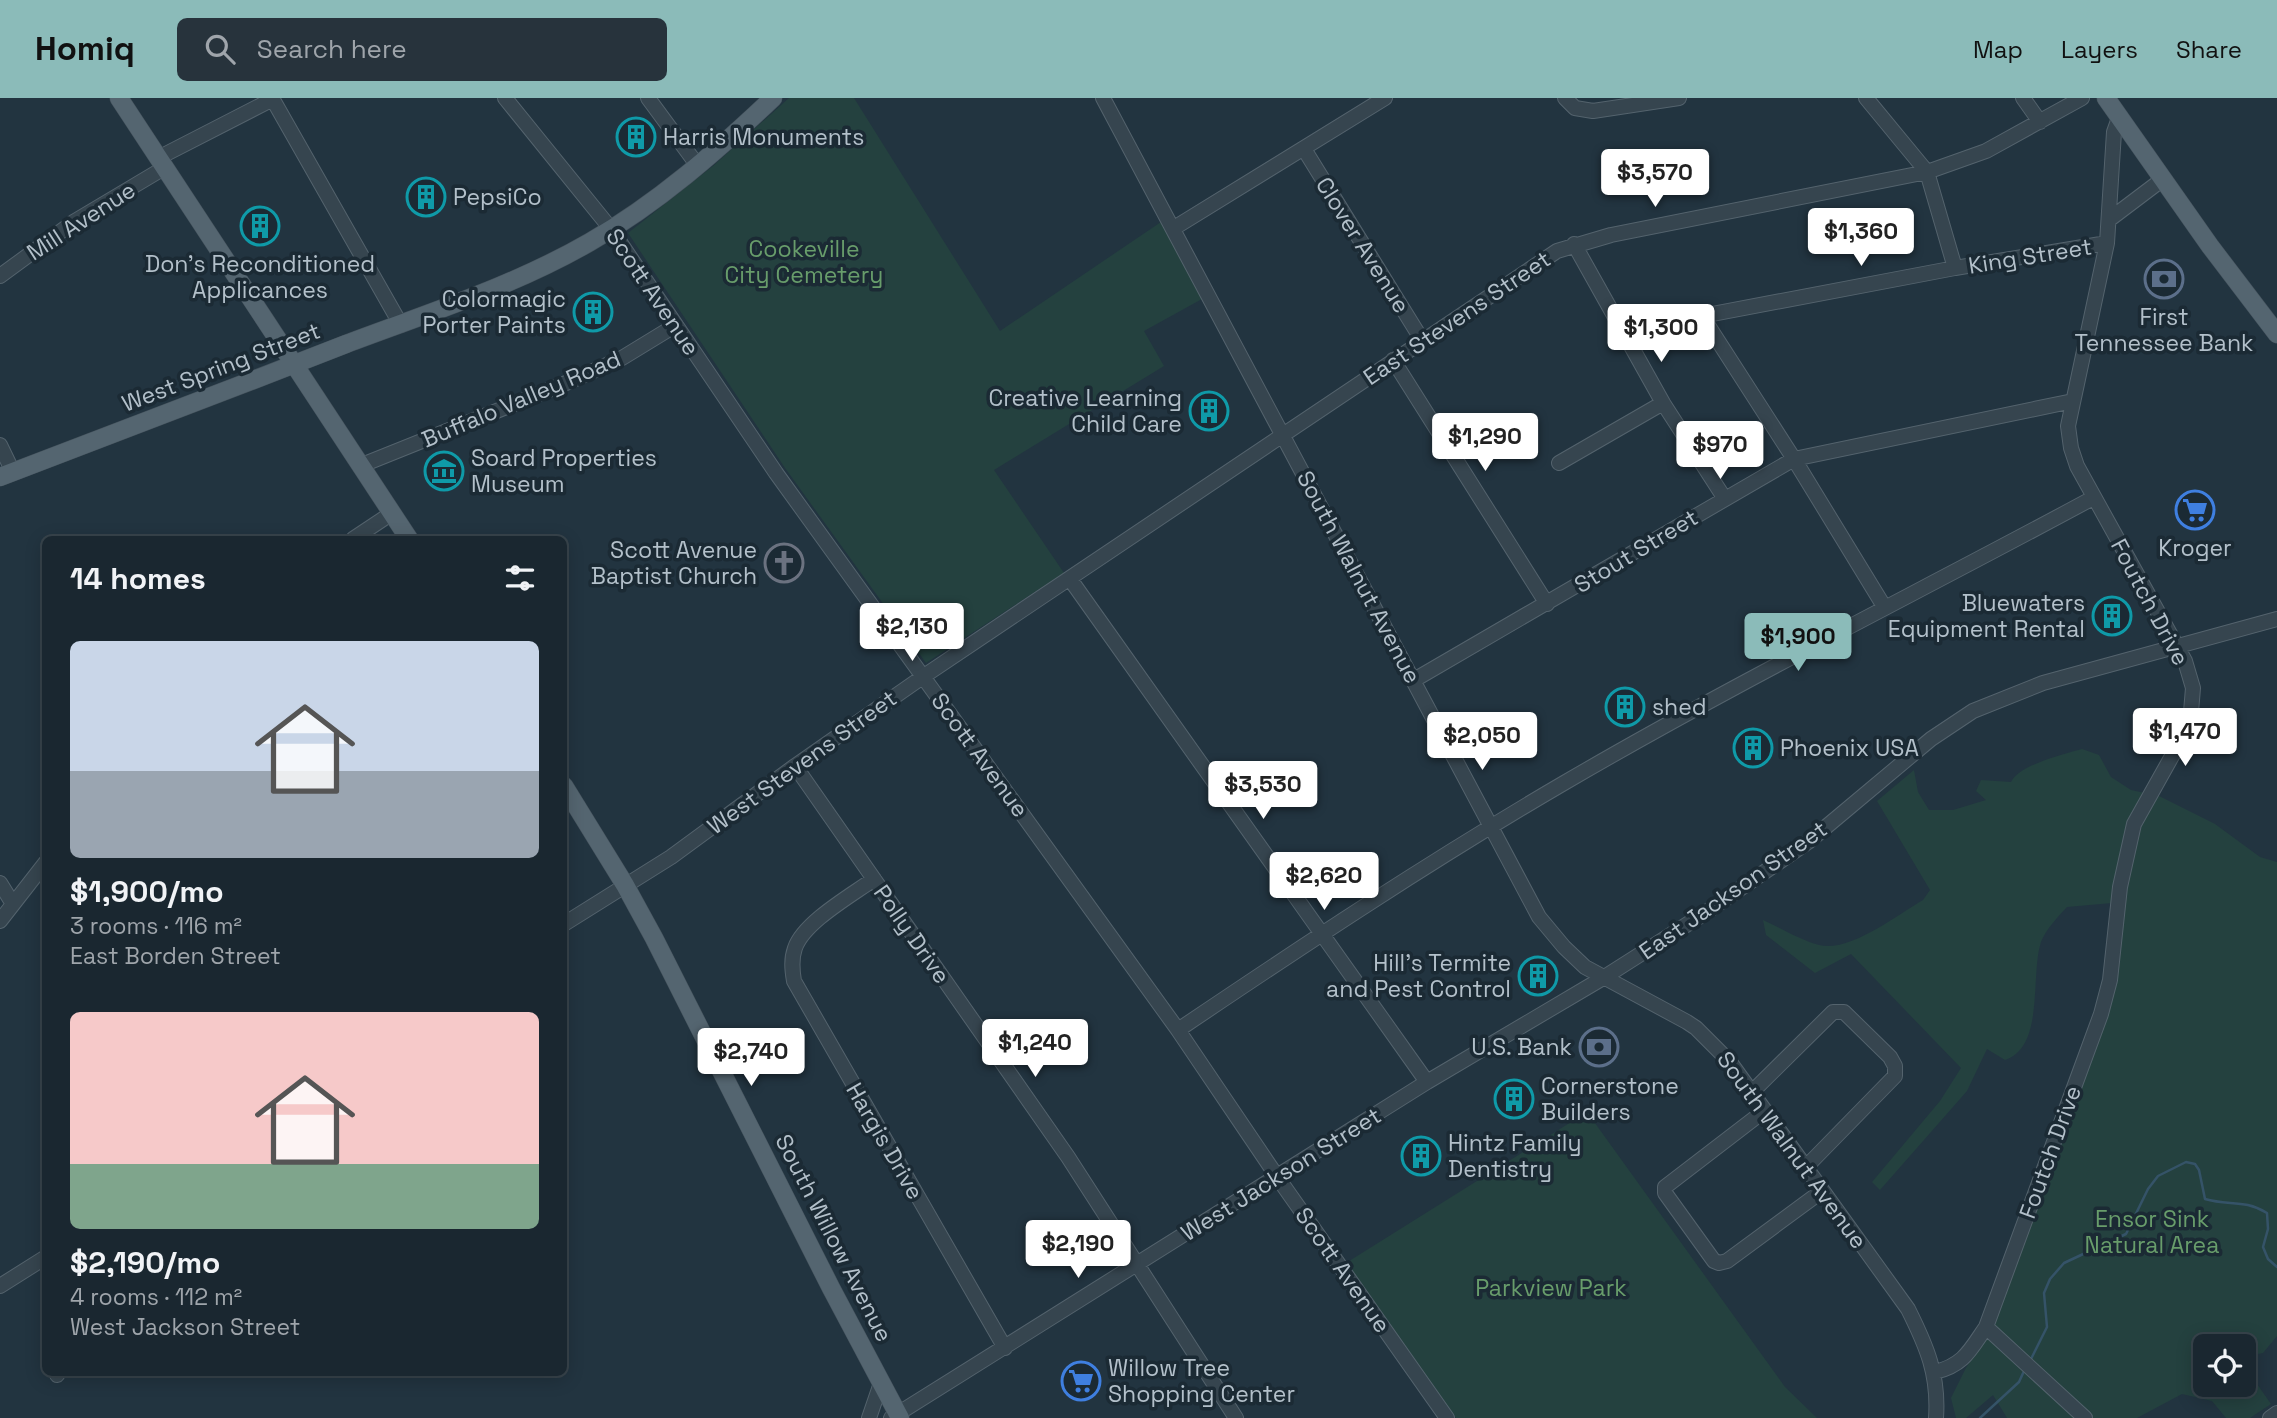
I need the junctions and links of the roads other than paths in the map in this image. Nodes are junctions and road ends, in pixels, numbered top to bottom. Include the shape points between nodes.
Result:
1 (119, 98) edge
2 (272, 98) edge
3 (505, 98) edge
4 (648, 98) edge
5 (773, 98) edge
6 (1103, 98) edge
7 (1385, 98) edge
8 (1565, 98) edge
9 (1679, 98) edge
10 (1866, 98) edge
11 (2023, 98) edge
12 (2082, 98) edge
13 (2106, 98) edge
14 (2119, 118) junction
15 (2040, 122) junction
16 (1304, 149) junction
17 (161, 163) junction
18 (698, 166) junction
19 (1927, 172) junction
20 (2163, 180) junction
21 (2110, 219) junction
22 (1174, 228) junction
23 (611, 229) junction
24 (2107, 243) junction
25 (1574, 244) junction
26 (1955, 268) junction
27 (0, 276) edge
28 (1702, 316) junction
29 (401, 325) junction
30 (676, 325) junction
31 (1623, 331) junction
32 (2277, 334) edge
33 (1422, 340) junction
34 (1393, 360) junction
35 (297, 365) junction
36 (2073, 401) junction
37 (1663, 403) junction
38 (1284, 435) junction
39 (0, 445) edge
40 (1794, 458) junction
41 (1559, 463) dead end
42 (362, 465) junction
43 (6, 474) edge
44 (2093, 498) junction
45 (1725, 499) junction
46 (392, 513) junction
47 (358, 536) edge
48 (407, 536) edge
49 (1070, 579) junction
50 (1547, 604) junction
51 (1885, 608) junction
52 (2277, 619) edge
53 (2176, 647) junction
54 (924, 676) junction
55 (1414, 680) junction
56 (795, 766) junction
57 (567, 791) edge
58 (1490, 827) junction
59 (42, 874) edge
60 (874, 879) junction
61 (0, 883) edge
62 (625, 885) junction
63 (13, 904) junction
64 (0, 921) edge
65 (567, 922) edge
66 (1322, 934) junction
67 (1603, 978) junction
68 (1178, 1030) junction
69 (1427, 1082) junction
70 (1751, 1093) junction
71 (1764, 1111) junction
72 (1805, 1168) junction
73 (1278, 1178) junction
74 (1822, 1191) junction
75 (42, 1260) edge
76 (1136, 1264) junction
77 (0, 1286) edge
78 (1986, 1327) junction
79 (1005, 1348) junction
80 (1935, 1372) junction
81 (881, 1383) junction
82 (2277, 1413) edge
83 (896, 1417) edge
84 (869, 1418) edge
85 (1236, 1418) edge
86 (1447, 1418) edge
87 (1936, 1418) edge
88 (2085, 1418) edge
89 (2270, 1418) edge

1 - 17 main road
2 - 17 street, Mill Avenue
2 - 29 street
3 - 23 street, Scott Avenue
4 - 18 street
5 - 18 main road, West Spring Street
6 - 22 street, South Walnut Avenue
7 - 16 street
8 - 9 street via 1575,108 1593,111
10 - 19 street
11 - 15 street
12 - 15 street, East Stevens Street
13 - 14 main road
14 - 20 main road
14 - 21 street, Foutch Drive
15 - 19 street, East Stevens Street via 1955,164
16 - 22 street
16 - 33 street, Clover Avenue
17 - 27 street, Mill Avenue
17 - 35 main road
18 - 23 main road, West Spring Street
19 - 25 street, East Stevens Street
19 - 26 street
20 - 21 street
20 - 32 main road
21 - 24 street, Foutch Drive
22 - 38 street, South Walnut Avenue
23 - 29 main road, West Spring Street via 539,268
23 - 30 street, Scott Avenue
24 - 26 street, King Street
24 - 36 street, Foutch Drive
25 - 31 street
25 - 33 street, East Stevens Street via 1542,259
26 - 28 street, King Street
28 - 31 street, King Street
28 - 40 street
29 - 35 main road, West Spring Street
30 - 42 street, Buffalo Valley Road via 580,377
30 - 54 street, Scott Avenue
31 - 37 street
33 - 34 street, East Stevens Street
34 - 38 street, East Stevens Street
34 - 50 street
35 - 42 main road
35 - 43 main road, West Spring Street
36 - 40 street, Stout Street
36 - 44 street, Foutch Drive via 2068,426 2071,448
37 - 41 street
37 - 45 street
38 - 49 street, West Stevens Street
38 - 55 street, South Walnut Avenue
39 - 43 street
40 - 45 street, Stout Street
40 - 51 street
42 - 46 main road
44 - 51 street
44 - 53 street, Foutch Drive
45 - 50 street, Stout Street
46 - 47 street
46 - 48 main road
49 - 54 street, West Stevens Street
49 - 66 street
50 - 55 street, Stout Street
51 - 58 street via 1728,690
52 - 53 street, East Jackson Street
53 - 67 street, East Jackson Street via 2043,682 1962,717 1808,842
53 - 78 street, Foutch Drive via 2193,688 2190,724 2134,824 2101,1014
54 - 56 street, West Stevens Street
54 - 68 street, Scott Avenue
55 - 58 street, South Walnut Avenue
56 - 60 street, Polly Drive
56 - 62 street, West Stevens Street
57 - 62 main road, South Willow Avenue
58 - 66 street
58 - 67 street, South Walnut Avenue via 1550,933
59 - 63 street
60 - 76 street, Polly Drive via 1068,1157
60 - 79 street, Hargis Drive via 802,935 791,965 794,981
61 - 63 street
62 - 65 street, West Stevens Street
62 - 81 main road, South Willow Avenue
63 - 64 street
66 - 68 street
66 - 69 street
67 - 69 street, West Jackson Street
67 - 70 street, South Walnut Avenue via 1696,1028 1730,1062
68 - 73 street, Scott Avenue
69 - 73 street, West Jackson Street
70 - 71 street, South Walnut Avenue
70 - 72 street via 1833,1012 1844,1012 1890,1057 1895,1076
71 - 72 street, South Walnut Avenue
71 - 74 street via 1665,1187 1705,1250 1714,1261 1727,1261
72 - 74 street, South Walnut Avenue
73 - 76 street, West Jackson Street
73 - 86 street, Scott Avenue
74 - 80 street, South Walnut Avenue via 1908,1310
75 - 77 street
76 - 79 street, West Jackson Street
76 - 85 street, Polly Drive
78 - 80 street, Foutch Drive via 1965,1357 1951,1368
78 - 88 street
79 - 83 street, West Jackson Street
80 - 87 street, South Walnut Avenue
81 - 83 main road, South Willow Avenue
81 - 84 street
82 - 89 street

